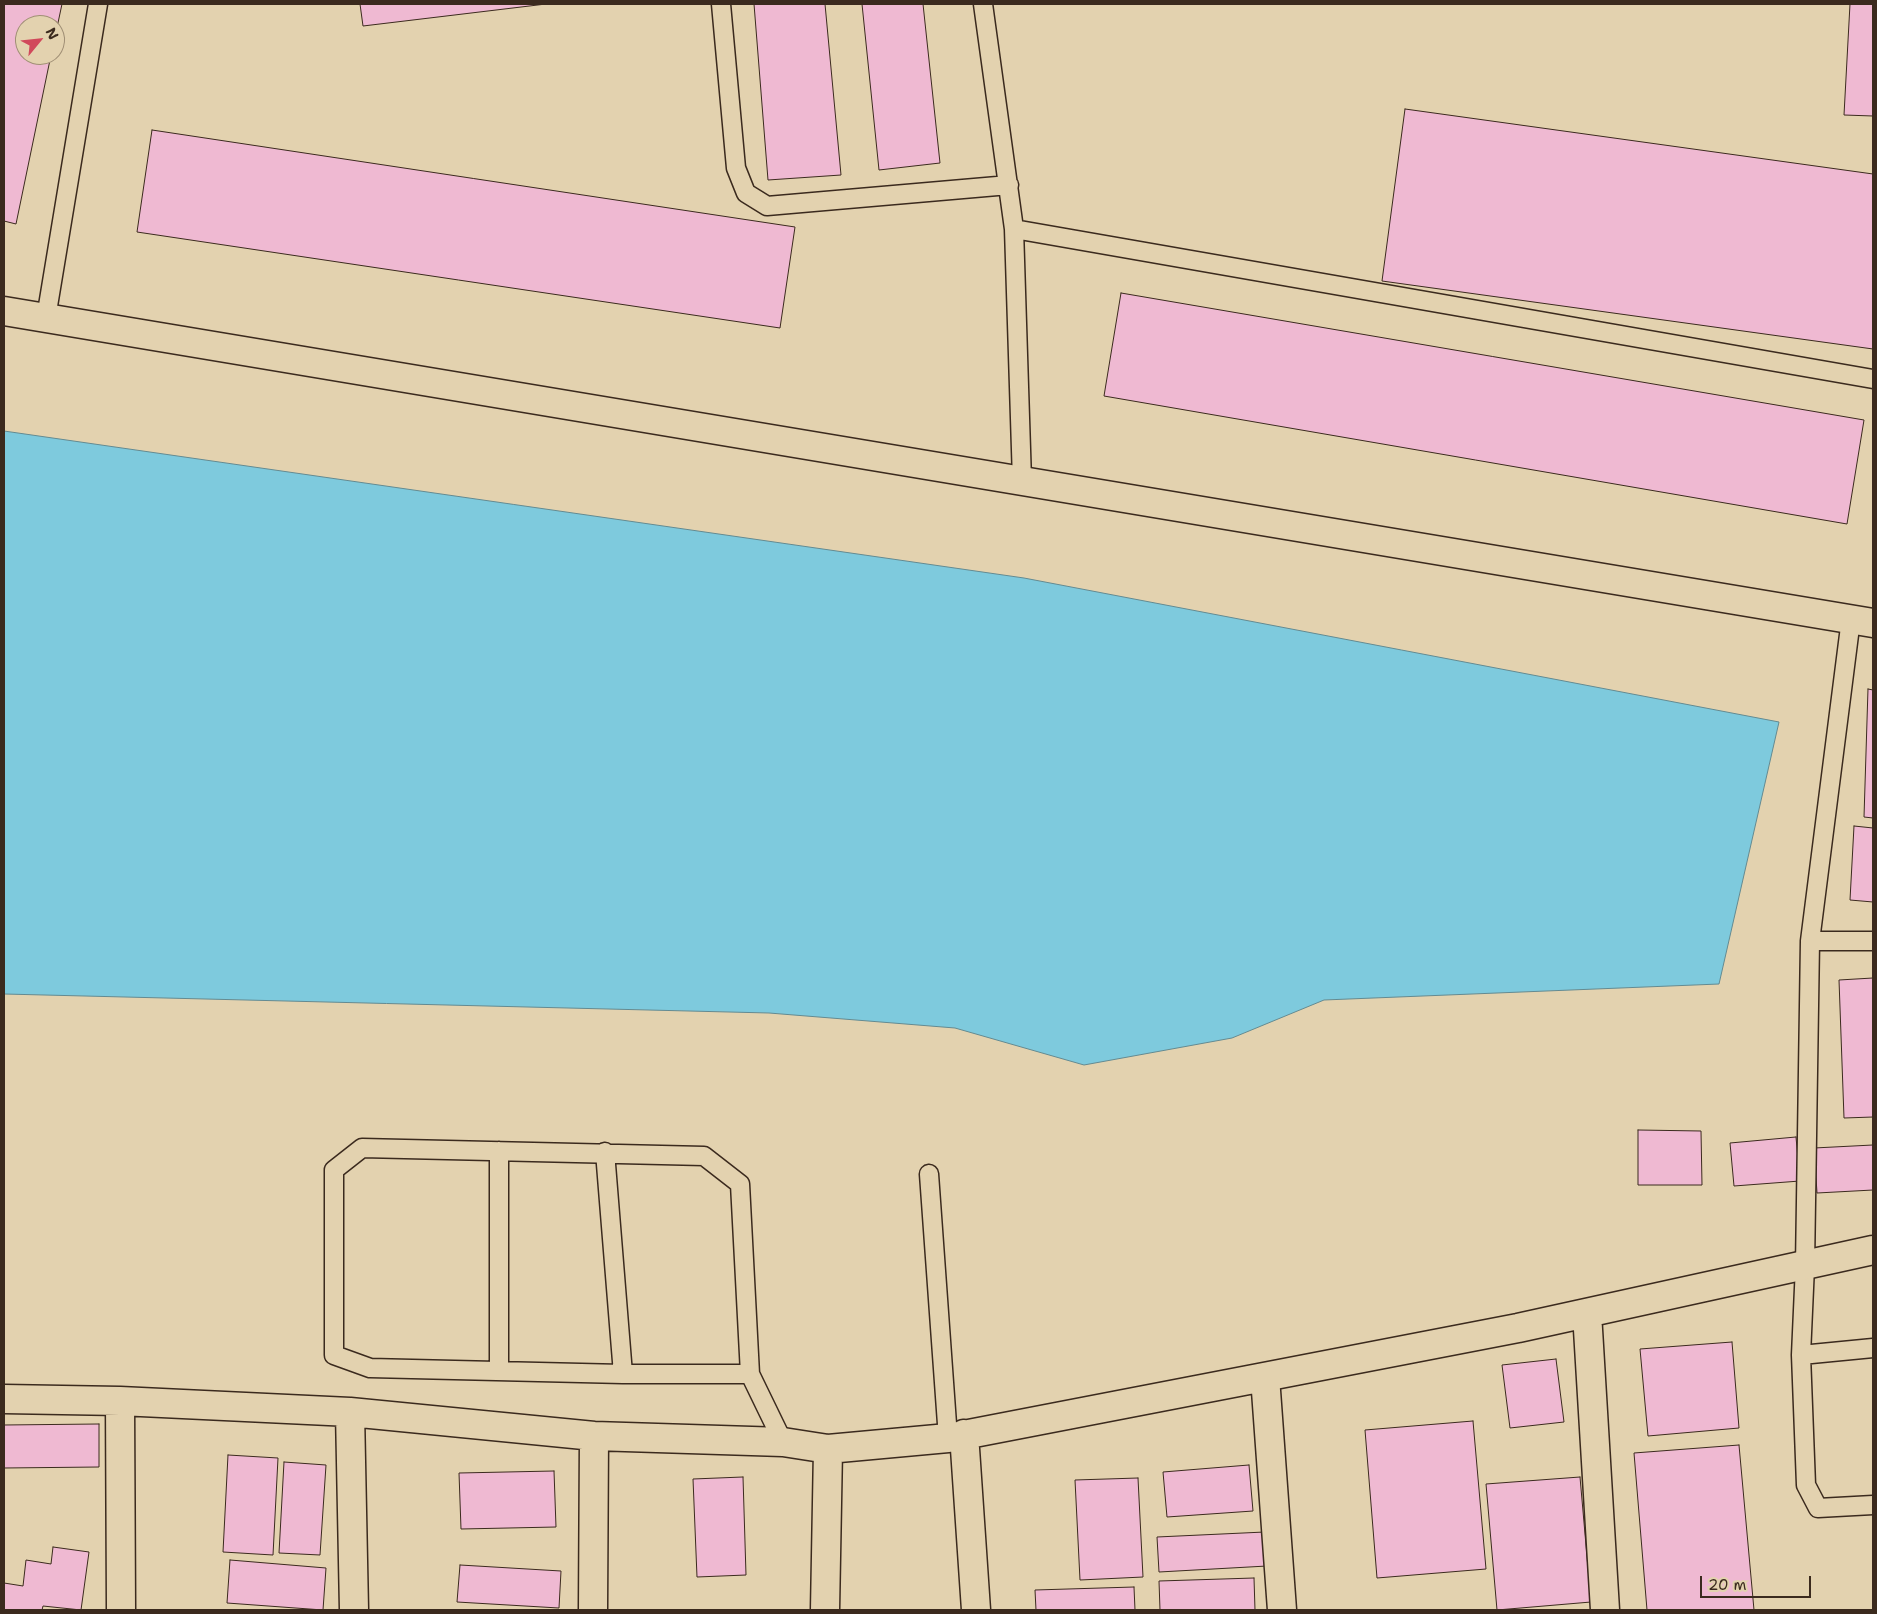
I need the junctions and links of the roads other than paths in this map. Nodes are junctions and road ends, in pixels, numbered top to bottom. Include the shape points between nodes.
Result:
1 (98, 4) edge
2 (721, 4) edge
3 (984, 4) edge
4 (1009, 185) junction
5 (1014, 229) junction
6 (4, 311) edge
7 (46, 318) junction
8 (1873, 379) edge
9 (1022, 481) junction
10 (1862, 621) edge
11 (1810, 941) junction
12 (1873, 941) edge
13 (500, 1151) junction
14 (605, 1152) junction
15 (929, 1174) dead end
16 (1873, 1250) edge
17 (1805, 1266) junction
18 (1587, 1314) junction
19 (1873, 1348) edge
20 (1800, 1355) junction
21 (499, 1371) junction
22 (623, 1374) junction
23 (750, 1374) junction
24 (1265, 1377) junction
25 (4, 1399) edge
26 (120, 1401) junction
27 (350, 1412) junction
28 (594, 1436) junction
29 (956, 1436) junction
30 (783, 1442) junction
31 (828, 1449) junction
32 (1873, 1505) edge
33 (121, 1610) edge
34 (354, 1610) edge
35 (593, 1610) edge
36 (825, 1610) edge
37 (976, 1610) edge
38 (1282, 1610) edge
39 (1605, 1610) edge

1 - 7 lane
2 - 4 lane via 736,168 746,193 767,206
3 - 4 lane
4 - 5 lane
5 - 8 lane
5 - 9 lane
6 - 7 street
7 - 9 street
9 - 10 street
10 - 11 lane
11 - 12 lane
11 - 17 lane
13 - 14 lane
13 - 21 lane
13 - 21 lane via 362,1148 334,1170 334,1355 370,1368
14 - 22 lane
14 - 23 lane via 704,1156 740,1184
15 - 29 lane
16 - 17 street
17 - 18 street
17 - 20 lane
18 - 24 street
18 - 39 street
19 - 20 lane
20 - 32 lane via 1806,1485 1818,1508
21 - 22 lane
22 - 23 lane
23 - 30 lane
24 - 29 street
24 - 38 street
25 - 26 street
26 - 27 street
26 - 33 street
27 - 28 street
27 - 34 street
28 - 30 street
28 - 35 street
29 - 31 street
29 - 37 street
30 - 31 street
31 - 36 street

